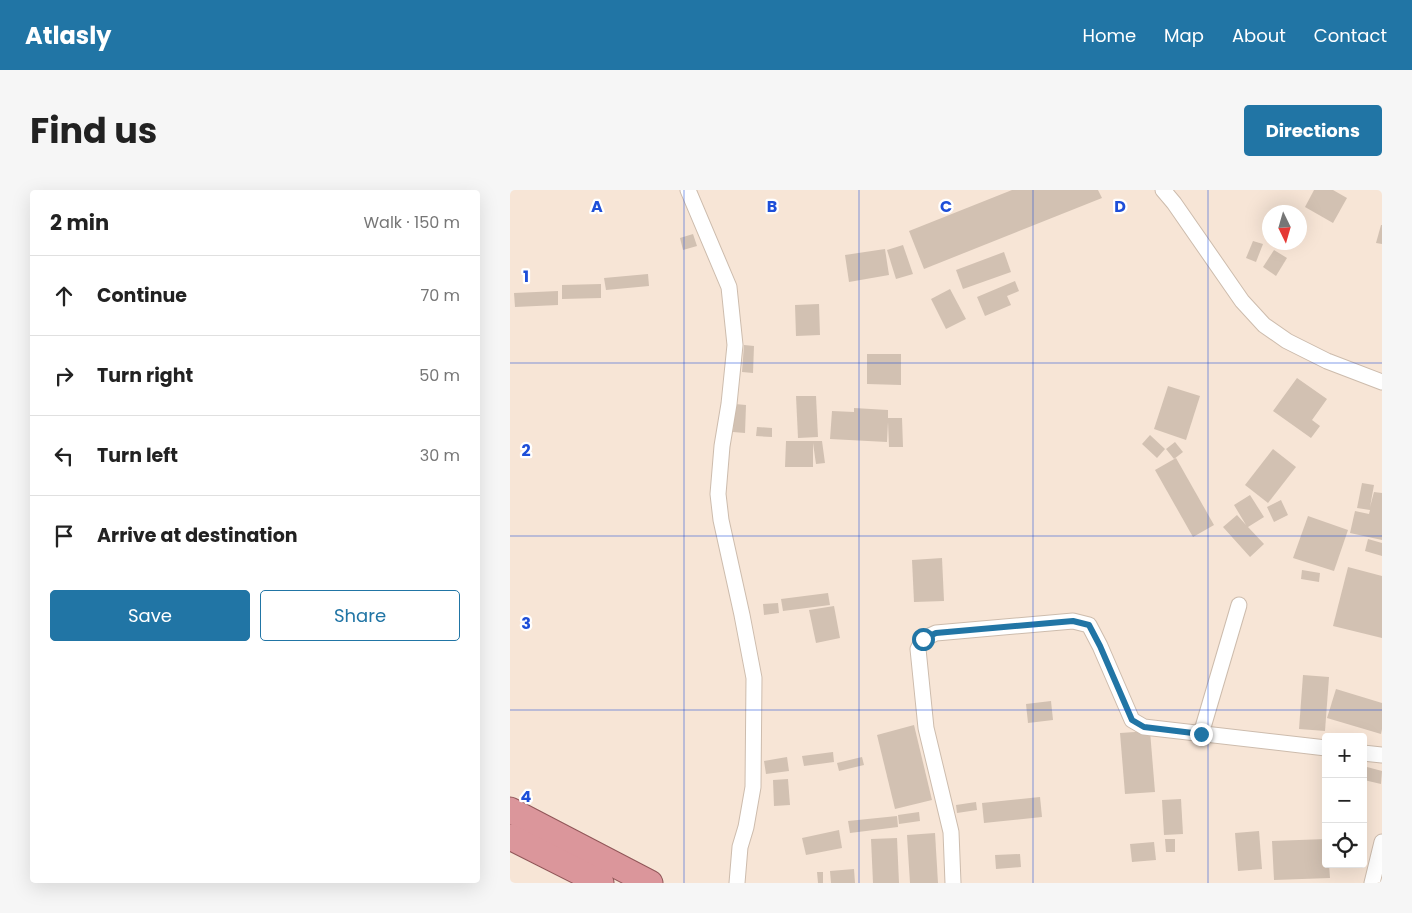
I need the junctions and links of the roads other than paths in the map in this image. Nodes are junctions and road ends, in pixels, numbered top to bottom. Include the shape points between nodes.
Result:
1 (688, 190) edge
2 (1163, 190) edge
3 (1382, 382) edge
4 (1240, 605) dead end
5 (1201, 734) junction
6 (1322, 748) edge
7 (1367, 753) edge
8 (1382, 755) edge
9 (510, 810) edge
10 (510, 837) edge
11 (1382, 842) edge
12 (601, 883) edge
13 (650, 883) edge
14 (737, 883) edge
15 (953, 883) edge
16 (1372, 883) edge

1 - 14 street via 728,287 735,346 718,494 754,678 752,787 740,847
2 - 3 street via 1242,301 1264,325 1287,341 1328,361
4 - 5 street
5 - 6 street
5 - 15 street via 1144,727 1132,720 1089,625 1073,621 936,633 923,639 918,649 926,728 951,832
7 - 8 street
9 - 13 highway
10 - 12 highway
11 - 16 street

